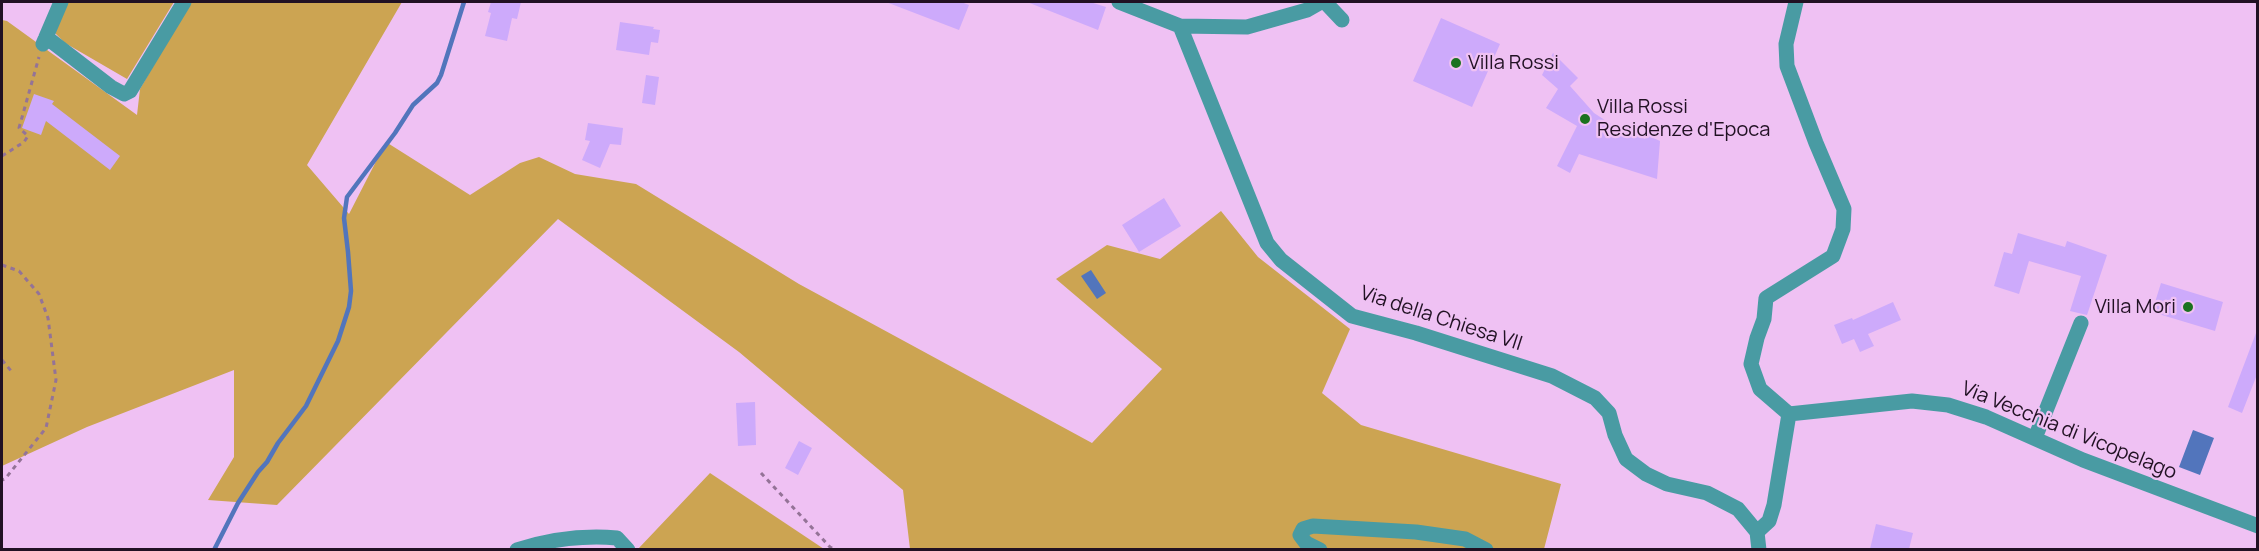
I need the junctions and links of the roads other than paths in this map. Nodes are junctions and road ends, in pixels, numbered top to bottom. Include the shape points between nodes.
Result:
1 (61, 2) edge
2 (184, 2) edge
3 (1119, 2) edge
4 (1323, 2) edge
5 (1796, 2) edge
6 (1342, 20) dead end
7 (1180, 26) junction
8 (2081, 323) dead end
9 (1789, 414) junction
10 (2036, 438) junction
11 (2258, 526) edge
12 (1757, 532) junction
13 (517, 549) edge
14 (628, 549) edge
15 (1320, 549) edge
16 (1486, 549) edge
17 (1759, 549) edge

1 - 2 street via 45,41 124,94 130,91
3 - 7 street
4 - 6 street
4 - 7 street via 1247,27
5 - 9 street via 1786,44 1787,66 1844,209 1844,219 1833,256 1766,298 1751,364 1761,389
7 - 12 street, Via della Chiesa VII via 1267,243 1281,260 1352,316 1552,376 1579,388 1609,413 1626,459 1667,484 1707,493 1738,509
8 - 10 street
9 - 10 street, Via Vecchia di Vicopelago via 1912,401 1968,410
9 - 12 street via 1774,505 1769,522
10 - 11 street, Via Vecchia di Vicopelago via 2103,468
12 - 17 street
13 - 14 street via 586,536 617,538
15 - 16 street via 1300,536 1303,529 1313,526 1416,532 1465,539

